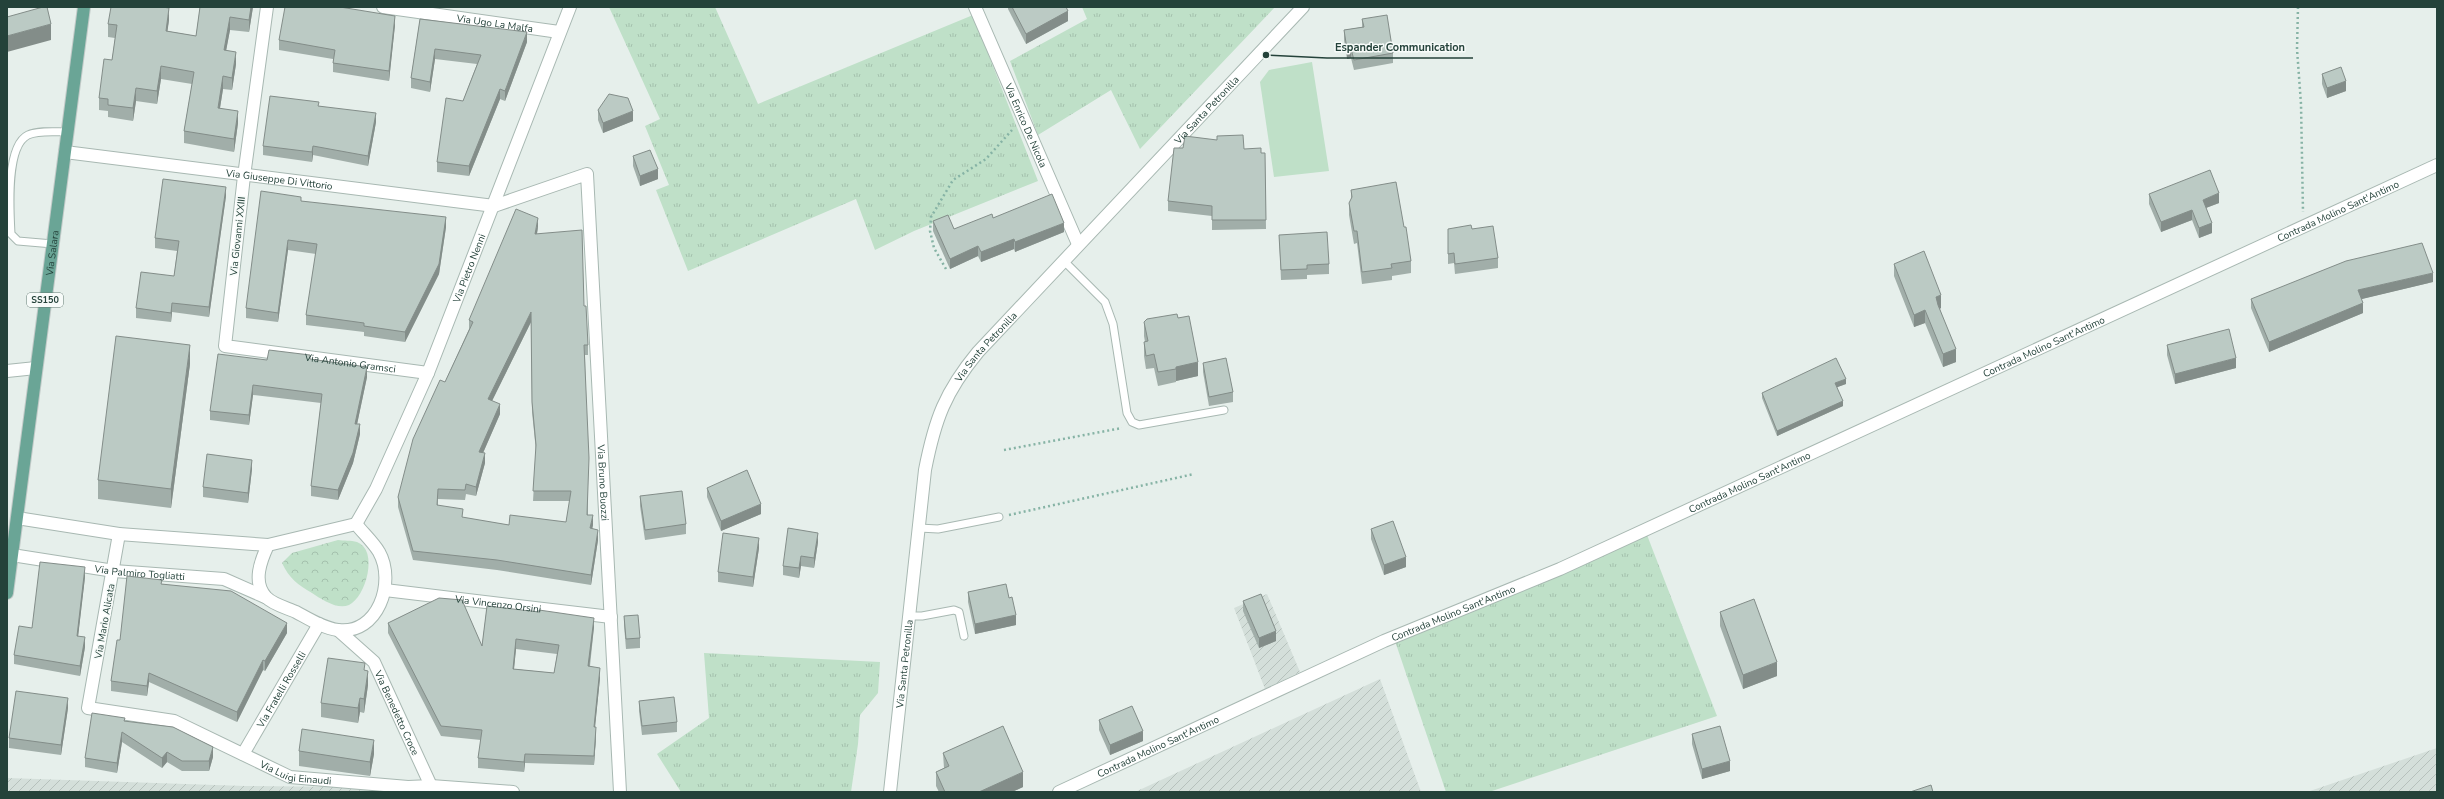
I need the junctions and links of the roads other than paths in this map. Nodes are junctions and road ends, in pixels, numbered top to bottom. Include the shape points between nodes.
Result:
1 (84, 7) edge
2 (267, 7) edge
3 (383, 7) edge
4 (570, 7) edge
5 (975, 7) edge
6 (1303, 7) edge
7 (560, 32) junction
8 (68, 132) junction
9 (65, 152) junction
10 (2437, 165) edge
11 (244, 176) junction
12 (494, 206) junction
13 (53, 244) junction
14 (1078, 244) junction
15 (1062, 260) junction
16 (225, 346) joint
17 (36, 368) junction
18 (7, 371) edge
19 (428, 373) junction
20 (1224, 410) dead end
21 (17, 518) junction
22 (999, 518) road end
23 (356, 524) junction
24 (919, 528) junction
25 (119, 534) junction
26 (11, 535) edge
27 (268, 545) junction
28 (12, 555) junction
29 (114, 571) junction
30 (385, 590) junction
31 (7, 593) edge
32 (266, 597) junction
33 (909, 616) junction
34 (611, 617) junction
35 (319, 624) junction
36 (338, 630) junction
37 (964, 636) dead end
38 (88, 708) joint
39 (243, 754) junction
40 (431, 786) junction
41 (513, 792) edge
42 (620, 792) edge
43 (890, 792) edge
44 (1059, 792) edge

1 - 8 main road, Via Salara / SS150
2 - 11 street, Via Giovanni XXIII
3 - 7 street, Via Ugo La Malfa
4 - 7 street, Via Pietro Nenni
5 - 14 street, Via Enrico De Nicola
6 - 14 street, Via Santa Petronilla
7 - 12 street, Via Pietro Nenni
8 - 9 main road, Via Salara / SS150
8 - 13 lane via 27,135 14,152 10,199 11,234 18,242
9 - 11 street, Via Giuseppe Di Vittorio
9 - 13 main road, Via Salara / SS150
10 - 44 street, Contrada Molino Sant'Antimo via 1560,569 1384,641
11 - 12 street, Via Giuseppe Di Vittorio
11 - 16 street, Via Giovanni XXIII
12 - 19 street, Via Pietro Nenni
12 - 34 street, Via Bruno Buozzi via 587,174
13 - 17 main road, Via Salara / SS150
14 - 15 street, Via Santa Petronilla
15 - 20 lane via 1105,302 1113,324 1127,413 1132,422 1139,425
15 - 24 street, Via Santa Petronilla via 978,352 958,376 944,399 932,433
16 - 19 street, Via Antonio Gramsci
17 - 18 street
17 - 21 main road, Via Salara / SS150
19 - 23 street, Via Pietro Nenni via 376,490
21 - 25 street
21 - 26 main road, Via Salara / SS150
22 - 24 lane via 938,529
23 - 27 street
23 - 30 street via 379,552 384,570
24 - 33 street, Via Santa Petronilla
25 - 27 street
25 - 29 street, Via Mario Alicata
26 - 28 main road, Via Salara / SS150
27 - 32 street via 259,563 259,582
28 - 29 street, Via Palmiro Togliatti
28 - 31 main road, Via Salara / SS150
29 - 32 street, Via Palmiro Togliatti via 224,579
29 - 38 street, Via Mario Alicata
30 - 34 street, Via Vincenzo Orsini
30 - 36 street via 380,606 370,620 358,628
32 - 35 street
33 - 37 lane via 954,610 958,612
33 - 43 street, Via Santa Petronilla
34 - 42 street, Via Bruno Buozzi
35 - 36 street
35 - 39 street, Via Fratelli Rosselli
36 - 40 street, Via Benedetto Croce via 374,662
38 - 39 street, Via Luigi Einaudi via 174,721
39 - 40 street, Via Luigi Einaudi via 290,777 408,787
40 - 41 street, Via Luigi Einaudi

